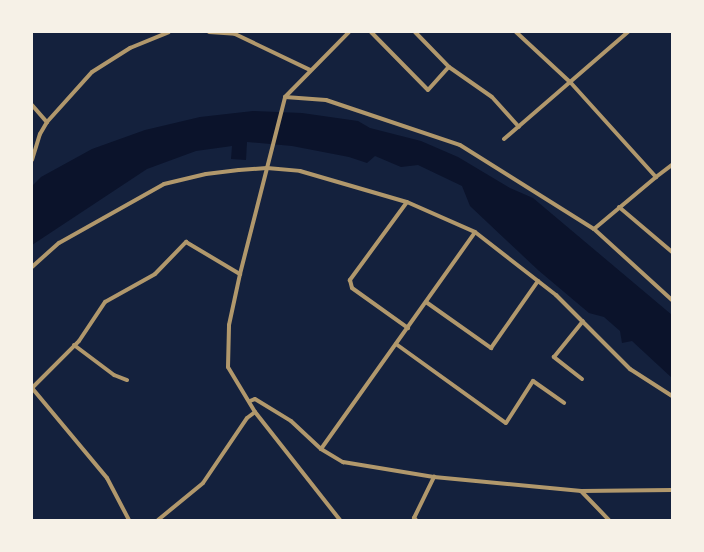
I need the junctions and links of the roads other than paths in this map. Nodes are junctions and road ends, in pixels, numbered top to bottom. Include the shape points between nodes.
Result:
1 (169, 32) edge
2 (209, 32) edge
3 (349, 32) edge
4 (371, 32) edge
5 (415, 32) edge
6 (516, 32) edge
7 (628, 32) edge
8 (234, 33) edge
9 (449, 68) junction
10 (310, 70) junction
11 (571, 82) junction
12 (285, 97) junction
13 (32, 105) edge
14 (47, 122) junction
15 (519, 127) junction
16 (504, 139) dead end
17 (32, 160) edge
18 (672, 165) edge
19 (267, 168) junction
20 (656, 177) junction
21 (407, 202) junction
22 (618, 207) junction
23 (594, 229) junction
24 (475, 232) junction
25 (671, 250) edge
26 (32, 266) edge
27 (240, 274) junction
28 (538, 281) junction
29 (672, 300) edge
30 (426, 302) junction
31 (583, 321) junction
32 (408, 328) junction
33 (396, 344) junction
34 (74, 345) junction
35 (582, 379) dead end
36 (127, 380) dead end
37 (32, 388) edge
38 (672, 396) edge
39 (250, 401) junction
40 (564, 403) dead end
41 (255, 412) junction
42 (321, 449) junction
43 (434, 477) junction
44 (672, 490) edge
45 (581, 491) junction
46 (415, 519) edge
47 (129, 520) edge
48 (158, 520) edge
49 (340, 520) edge
50 (610, 520) edge

1 - 14 street via 130,48 92,72
2 - 8 street
3 - 10 street
4 - 9 street via 428,90
5 - 9 street
6 - 11 street
7 - 11 street
8 - 10 street
9 - 15 street via 492,98
10 - 12 street
11 - 15 street
11 - 20 street
12 - 19 street
12 - 23 street via 326,100 460,145
13 - 14 street
14 - 17 street via 40,134
15 - 16 street
18 - 20 street
19 - 21 street via 300,171
19 - 26 street via 206,174 164,184 59,243
19 - 27 street
20 - 22 street
21 - 24 street
21 - 32 street via 350,280 352,288
22 - 23 street
22 - 25 street
23 - 29 street
24 - 28 street
24 - 30 street
27 - 34 street via 186,242 155,274 104,302
27 - 39 street via 229,325 228,367
28 - 30 street via 491,348
28 - 31 street
30 - 32 street
31 - 35 street via 554,357
31 - 38 street via 630,369
32 - 33 street
33 - 40 street via 506,423 533,381
33 - 42 street
34 - 36 street via 114,375
34 - 37 street
37 - 47 street via 107,478
39 - 41 street
39 - 42 street via 255,399 291,421
41 - 48 street via 247,418 203,483
41 - 49 street
42 - 43 street via 343,462
43 - 45 street
43 - 46 street
44 - 45 street
45 - 50 street

